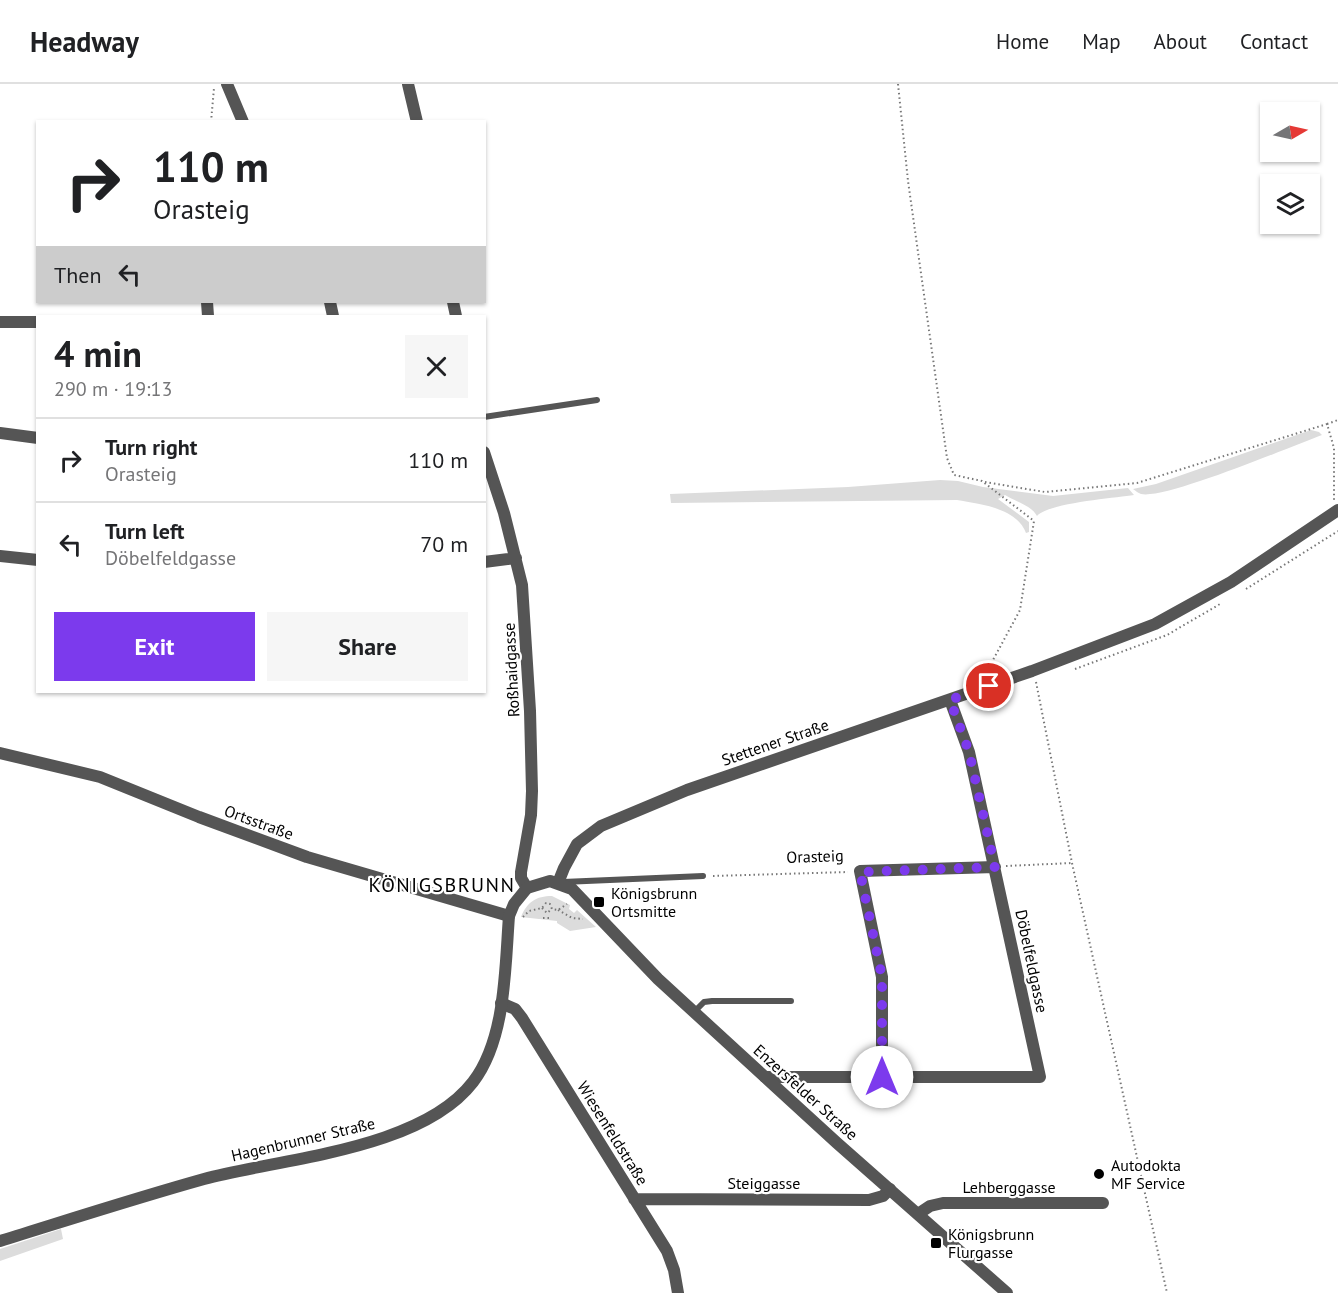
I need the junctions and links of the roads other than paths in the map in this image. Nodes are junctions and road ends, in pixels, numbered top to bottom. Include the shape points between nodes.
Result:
1 (227, 84) edge
2 (408, 84) edge
3 (242, 120) edge
4 (417, 120) edge
5 (0, 322) edge
6 (36, 322) edge
7 (597, 400) dead end
8 (486, 417) edge
9 (0, 433) edge
10 (36, 438) edge
11 (486, 459) edge
12 (1336, 512) edge
13 (0, 556) edge
14 (516, 558) junction
15 (36, 560) edge
16 (486, 562) edge
17 (950, 700) junction
18 (0, 753) edge
19 (995, 867) junction
20 (703, 876) road end
21 (558, 883) junction
22 (527, 888) junction
23 (509, 916) junction
24 (791, 1001) dead end
25 (501, 1003) junction
26 (694, 1012) junction
27 (765, 1077) junction
28 (882, 1077) junction
29 (890, 1189) junction
30 (634, 1198) junction
31 (1103, 1203) dead end
32 (918, 1214) junction
33 (0, 1241) edge
34 (678, 1293) edge
35 (1007, 1293) edge

1 - 3 street
2 - 4 street
5 - 6 street
7 - 8 lane
9 - 10 street
11 - 14 street, Roßhaidgasse
12 - 17 street, Stettener Straße via 1232,582 1155,624 1034,677
13 - 15 street
14 - 16 street
14 - 22 street, Roßhaidgasse via 522,585 532,755 531,815 521,872
17 - 19 street, Döbelfeldgasse via 969,752
17 - 21 street, Stettener Straße via 624,815 593,830 577,844
18 - 23 street, Ortsstraße via 100,777 307,857
19 - 28 street, Orasteig via 860,872 882,977
19 - 28 street, Döbelfeldgasse via 1040,1077
20 - 21 lane
21 - 22 street via 545,882
21 - 26 street, Enzersfelder Straße via 572,889 589,914
22 - 23 street, Hagenbrunner Straße
23 - 25 street, Hagenbrunner Straße
24 - 26 lane via 712,1000
25 - 30 street, Wiesenfeldstraße via 515,1009 522,1018
25 - 33 street, Hagenbrunner Straße via 492,1042 474,1081 458,1098 416,1123 370,1142 206,1179
26 - 27 street, Enzersfelder Straße
27 - 28 street, Döbelfeldgasse
27 - 29 street, Enzersfelder Straße
29 - 30 street, Steiggasse via 869,1200
29 - 32 street, Enzersfelder Straße
30 - 34 street, Wiesenfeldstraße via 667,1251
31 - 32 street, Lehberggasse via 943,1203
32 - 35 street, Enzersfelder Straße

